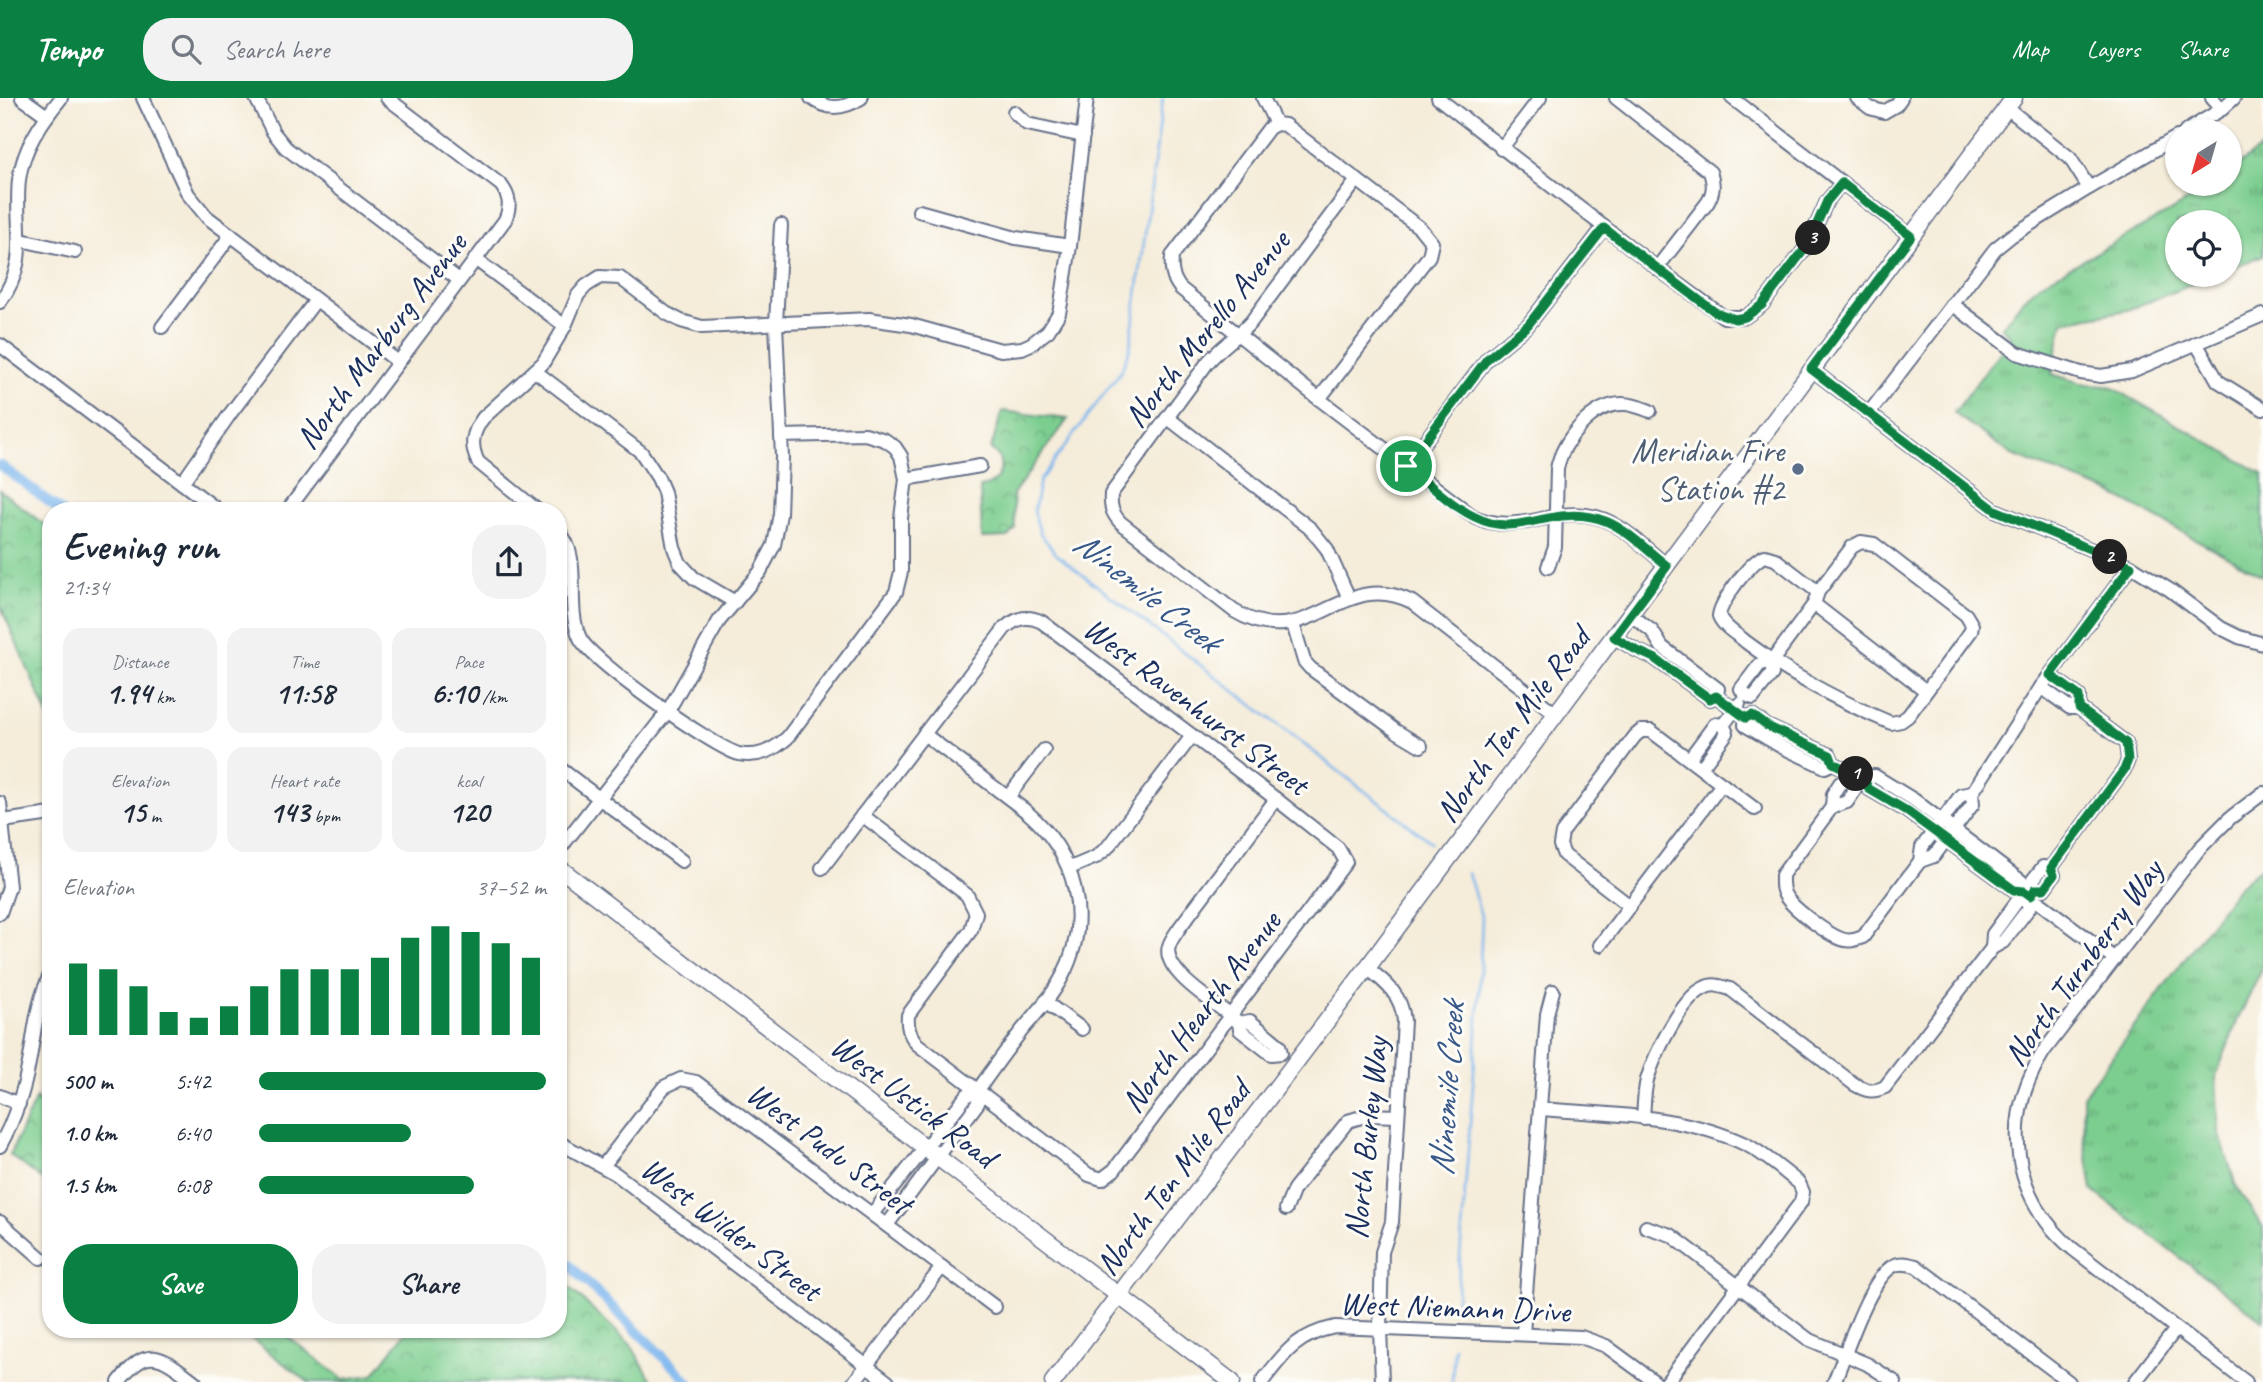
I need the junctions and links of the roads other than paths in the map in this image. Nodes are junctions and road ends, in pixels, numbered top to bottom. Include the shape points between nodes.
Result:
1 (22, 98) edge
2 (61, 98) edge
3 (143, 98) edge
4 (257, 98) edge
5 (387, 98) edge
6 (811, 98) edge
7 (861, 98) edge
8 (1087, 98) edge
9 (1263, 98) edge
10 (1437, 98) edge
11 (1540, 98) edge
12 (1616, 98) edge
13 (1732, 98) edge
14 (1857, 98) edge
15 (1901, 98) edge
16 (2211, 98) edge
17 (2234, 98) edge
18 (1746, 102) edge
19 (2010, 103) edge
20 (2222, 110) junction
21 (1014, 112) dead end
22 (47, 116) junction
23 (2207, 119) edge
24 (1276, 124) junction
25 (1083, 136) junction
26 (2165, 144) edge
27 (1502, 149) junction
28 (1357, 180) junction
29 (1842, 183) junction
30 (2090, 188) junction
31 (919, 211) dead end
32 (781, 225) dead end
33 (1604, 228) junction
34 (231, 235) junction
35 (1911, 236) junction
36 (21, 240) junction
37 (1070, 246) junction
38 (75, 252) dead end
39 (475, 260) junction
40 (1657, 268) junction
41 (459, 280) junction
42 (316, 300) junction
43 (0, 302) edge
44 (1952, 304) junction
45 (2263, 315) edge
46 (776, 324) junction
47 (565, 326) junction
48 (162, 327) dead end
49 (1239, 336) junction
50 (2196, 343) junction
51 (0, 345) edge
52 (397, 361) junction
53 (1811, 369) junction
54 (535, 371) junction
55 (1319, 399) junction
56 (2263, 409) edge
57 (1650, 411) dead end
58 (1869, 414) junction
59 (1168, 418) junction
60 (781, 436) junction
61 (980, 466) dead end
62 (1406, 466) junction
63 (906, 479) junction
64 (182, 483) junction
65 (207, 502) edge
66 (294, 502) edge
67 (526, 502) edge
68 (1556, 517) junction
69 (567, 544) edge
70 (1667, 566) junction
71 (2131, 566) junction
72 (1548, 567) dead end
73 (1349, 598) junction
74 (1816, 598) junction
75 (734, 602) junction
76 (1630, 615) junction
77 (1293, 624) junction
78 (1614, 637) junction
79 (2263, 644) edge
80 (1772, 661) junction
81 (2050, 675) junction
82 (2041, 687) junction
83 (1926, 691) junction
84 (1716, 696) junction
85 (2079, 708) junction
86 (1735, 710) junction
87 (668, 711) junction
88 (1556, 714) junction
89 (1723, 725) junction
90 (924, 733) junction
91 (1192, 736) junction
92 (1421, 746) dead end
93 (1044, 750) dead end
94 (1689, 759) junction
95 (1701, 768) junction
96 (567, 774) edge
97 (1856, 777) junction
98 (1722, 785) junction
99 (1972, 793) junction
100 (2263, 793) edge
101 (1008, 797) junction
102 (599, 798) junction
103 (1276, 799) junction
104 (0, 803) edge
105 (1755, 808) dead end
106 (42, 815) edge
107 (862, 815) junction
108 (3, 821) junction
109 (1938, 826) junction
110 (1950, 835) junction
111 (567, 839) edge
112 (682, 861) dead end
113 (1920, 861) junction
114 (1346, 862) joint
115 (822, 868) dead end
116 (1070, 868) junction
117 (567, 874) edge
118 (2029, 894) junction
119 (1630, 906) junction
120 (0, 913) edge
121 (1601, 945) dead end
122 (2115, 960) junction
123 (1367, 968) junction
124 (1553, 991) dead end
125 (42, 996) edge
126 (1045, 1002) junction
127 (1235, 1019) junction
128 (1082, 1030) dead end
129 (1295, 1063) junction
130 (978, 1090) junction
131 (0, 1097) edge
132 (19, 1104) junction
133 (1541, 1109) junction
134 (1398, 1116) junction
135 (1643, 1118) junction
136 (0, 1146) edge
137 (567, 1147) edge
138 (932, 1152) junction
139 (603, 1166) junction
140 (1286, 1209) dead end
141 (872, 1214) junction
142 (0, 1222) edge
143 (887, 1226) junction
144 (1646, 1227) dead end
145 (41, 1258) dead end
146 (942, 1267) junction
147 (1739, 1287) junction
148 (1119, 1296) junction
149 (995, 1307) dead end
150 (1380, 1328) junction
151 (2176, 1329) junction
152 (1523, 1334) junction
153 (1846, 1354) junction
154 (867, 1366) junction
155 (2052, 1377) edge
156 (119, 1382) edge
157 (195, 1382) edge
158 (854, 1382) edge
159 (888, 1382) edge
160 (1053, 1382) edge
161 (1232, 1382) edge
162 (1262, 1382) edge
163 (1382, 1382) edge
164 (1655, 1382) edge
165 (1667, 1382) edge
166 (1834, 1382) edge
167 (1895, 1382) edge
168 (2069, 1382) edge
169 (2135, 1382) edge
170 (2246, 1382) edge

1 - 22 street
2 - 22 street
3 - 34 street via 188,194 207,217
4 - 41 street via 286,148
5 - 39 street, North Marburg Avenue via 500,185 509,200 505,220
6 - 7 street via 825,107 843,107
8 - 25 street
9 - 24 street
10 - 27 street
11 - 27 street
12 - 40 street via 1710,172 1713,182 1708,202
13 - 18 street
14 - 15 street via 1884,112
16 - 20 street
17 - 20 street
18 - 29 street
19 - 30 street via 2070,158
19 - 35 main road, North Ten Mile Road
20 - 23 street
21 - 25 street via 1027,124
22 - 36 street via 31,141 21,171
24 - 28 street via 1285,125
24 - 49 street via 1172,256 1173,279 1180,288
25 - 37 street
26 - 30 street
27 - 33 street
28 - 49 street, North Morello Avenue
28 - 55 street via 1420,228 1432,243 1429,256
29 - 35 street
29 - 40 street via 1827,201 1807,246 1762,305 1745,317 1735,319 1715,312
30 - 44 street via 2003,242
31 - 37 street via 1016,238
32 - 46 street
33 - 40 street
33 - 62 street via 1528,325 1487,359
34 - 42 street
34 - 48 street
35 - 53 main road, North Ten Mile Road
36 - 38 street
36 - 43 street via 17,271
37 - 46 street via 1059,313 1041,338 1022,348 991,348 880,320
39 - 41 street, North Marburg Avenue
39 - 47 street
41 - 52 street, North Marburg Avenue
42 - 52 street
42 - 64 street
44 - 50 street via 2017,353 2091,375 2122,374
44 - 58 street
45 - 50 street
46 - 47 street via 691,325 666,313 630,284 610,276 586,286
46 - 60 street
47 - 54 street
49 - 55 street
49 - 59 street, North Morello Avenue via 1208,362
50 - 56 street via 2218,381
51 - 64 street
52 - 66 street, North Marburg Avenue
53 - 58 street
53 - 70 main road, North Ten Mile Road
54 - 67 street via 483,418 472,439 478,462
54 - 75 street via 641,452 664,492 681,563 694,578
55 - 62 street
57 - 68 street via 1622,404 1611,407 1591,417 1568,439 1559,457
58 - 71 street via 1995,510
59 - 73 street via 1311,529 1327,549
59 - 77 street, North Morello Avenue via 1111,494 1114,514 1234,611 1263,623
60 - 63 street via 875,436 895,447
60 - 75 street via 777,534 760,572
61 - 63 street
62 - 68 street via 1484,521 1515,525
63 - 87 street via 901,572 895,592 787,738 761,754 740,754 725,750
64 - 65 street
68 - 70 street via 1578,514 1608,521
68 - 72 street via 1555,547
69 - 87 street via 580,639
70 - 76 main road, North Ten Mile Road
71 - 79 street via 2221,628
71 - 81 street
73 - 77 street
73 - 88 street via 1382,592 1412,602
74 - 80 street
74 - 80 street via 1776,559 1765,556 1755,561 1721,606 1719,616 1726,626
74 - 83 street
74 - 83 street via 1852,547 1861,542 1874,544 1966,615 1972,625 1969,635
75 - 87 street
76 - 78 main road, North Ten Mile Road
76 - 84 street via 1652,631 1662,647 1718,689
77 - 92 street via 1300,652 1310,668
78 - 84 street via 1654,658 1710,699
78 - 88 main road, North Ten Mile Road
80 - 83 street via 1891,723 1908,716
80 - 86 street via 1772,674 1754,698 1745,695
81 - 82 street
81 - 85 street via 2079,696
82 - 85 street via 2070,708
82 - 99 street
84 - 86 street
85 - 118 street via 2126,743 2124,770 2051,868 2054,875 2044,889
86 - 89 street
86 - 97 street via 1830,755 1833,763
87 - 102 street
88 - 123 main road, North Ten Mile Road
89 - 94 street via 1715,723
89 - 95 street via 1727,733
90 - 91 street, West Ravenhurst Street via 1005,628 1023,617 1042,622
90 - 101 street
90 - 107 street
91 - 103 street, West Ravenhurst Street
91 - 116 street via 1107,848
93 - 101 street
94 - 95 street
94 - 119 street via 1651,731 1641,731 1562,833 1564,855
95 - 98 street
96 - 102 street
97 - 109 street via 1869,789
97 - 113 street via 1840,783 1832,807 1782,875 1781,886 1791,903 1832,935 1853,941 1863,937
98 - 105 street
98 - 119 street
99 - 109 street via 1961,795
99 - 110 street via 1973,804
100 - 122 street, North Turnberry Way via 2199,849
101 - 116 street via 1042,826
102 - 111 street
102 - 112 street
103 - 114 street, West Ravenhurst Street via 1338,848
103 - 127 street via 1169,946 1168,959 1175,971
104 - 108 street
106 - 108 street
107 - 115 street
107 - 130 street via 967,895 975,913 971,930 908,1015 907,1026 917,1044
108 - 120 street via 9,887
109 - 110 street
109 - 113 street via 1922,847
110 - 113 street via 1934,856
110 - 118 street via 2014,890
114 - 127 street, North Hearth Avenue
116 - 126 street via 1077,905 1074,946 1063,975
117 - 138 main road, West Ustick Road
118 - 122 street
118 - 135 street via 2018,900 1993,934 1992,948 1885,1087 1875,1092 1864,1090 1730,989 1712,985 1694,995 1664,1039 1648,1077
119 - 121 street
122 - 151 street, North Turnberry Way via 2044,1051 2028,1082 2017,1143 2030,1196 2047,1223 2064,1242
123 - 129 main road, North Ten Mile Road
123 - 134 street, North Burley Way via 1388,985 1403,1008
124 - 133 street via 1547,1014
125 - 132 street
126 - 128 street
126 - 130 street
127 - 129 street via 1250,1021
127 - 130 street, North Hearth Avenue via 1102,1179 1089,1175
129 - 148 main road, North Ten Mile Road
130 - 138 street via 978,1103
131 - 132 street
132 - 136 street
133 - 135 street
133 - 152 street
134 - 140 street via 1368,1115 1348,1121 1294,1189
134 - 150 street, North Burley Way via 1392,1222 1382,1252
135 - 147 street via 1705,1129 1749,1147 1799,1183 1801,1202
137 - 139 street, West Wilder Street
138 - 141 street
138 - 143 street
138 - 148 main road, West Ustick Road
139 - 141 street, West Pudu Street via 664,1087 681,1079 696,1082
139 - 154 street, West Wilder Street
141 - 143 street, West Pudu Street
142 - 145 street
143 - 146 street, West Pudu Street
144 - 147 street via 1671,1235
146 - 149 street, West Pudu Street
146 - 154 street
147 - 153 street via 1808,1339
147 - 165 street
148 - 160 main road, North Ten Mile Road
148 - 161 main road, West Ustick Road
150 - 152 street, West Niemann Drive
150 - 162 street, West Niemann Drive via 1316,1331 1287,1350
150 - 163 street, North Burley Way
151 - 169 street
151 - 170 street, North Turnberry Way
152 - 164 street, West Niemann Drive via 1594,1341
153 - 155 street via 1867,1300 1884,1273 1904,1263 1916,1266
153 - 166 street
153 - 167 street
154 - 158 street
154 - 159 street, West Wilder Street
155 - 168 street
156 - 157 street via 135,1362 157,1356

